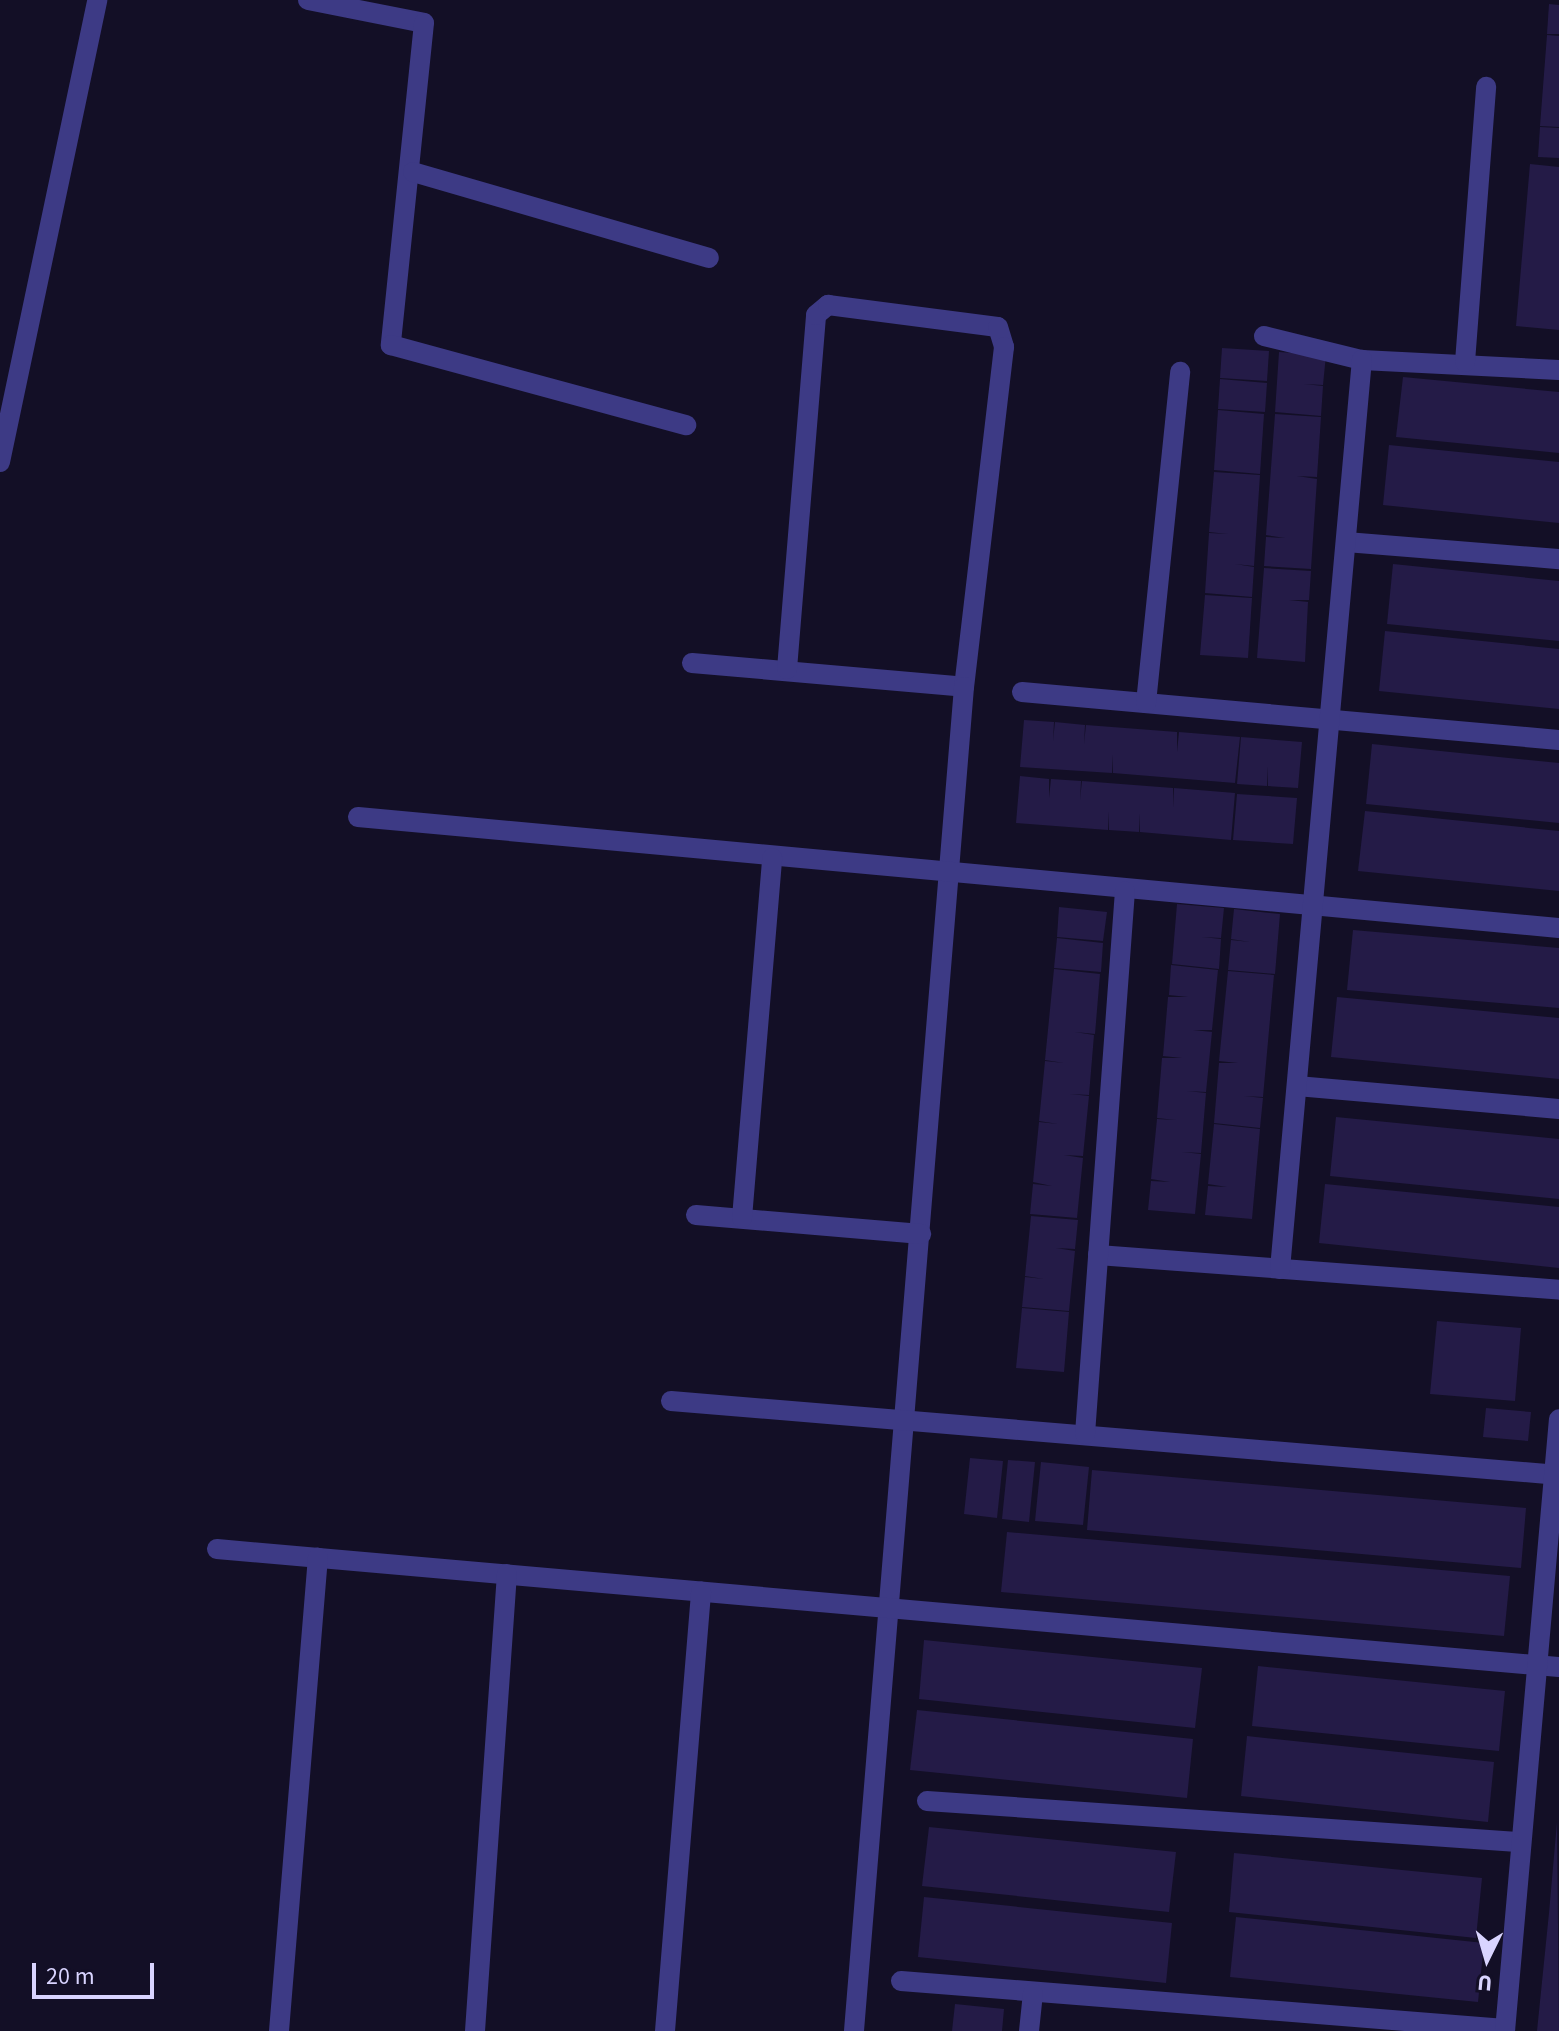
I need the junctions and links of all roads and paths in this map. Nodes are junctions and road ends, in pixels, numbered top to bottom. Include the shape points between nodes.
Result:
1 (97, 0) edge
2 (308, 0) edge
3 (413, 10) edge
4 (1486, 87) dead end
5 (413, 172) junction
6 (709, 258) dead end
7 (1264, 336) dead end
8 (1362, 360) junction
9 (1465, 362) junction
10 (1559, 370) edge
11 (1180, 372) dead end
12 (686, 425) dead end
13 (0, 462) edge
14 (1346, 542) junction
15 (1559, 559) edge
16 (692, 663) dead end
17 (787, 669) junction
18 (964, 687) junction
19 (1022, 692) dead end
20 (1146, 703) junction
21 (1330, 718) junction
22 (1559, 740) edge
23 (358, 817) dead end
24 (772, 858) junction
25 (948, 876) junction
26 (1125, 891) junction
27 (1311, 906) junction
28 (1559, 928) edge
29 (1297, 1086) junction
30 (1559, 1109) edge
31 (696, 1215) dead end
32 (742, 1218) junction
33 (921, 1234) junction
34 (1098, 1255) junction
35 (1280, 1269) junction
36 (1559, 1290) edge
37 (671, 1401) dead end
38 (1559, 1419) edge
39 (904, 1423) junction
40 (1085, 1434) junction
41 (1556, 1475) edge
42 (217, 1549) dead end
43 (318, 1558) junction
44 (507, 1574) junction
45 (701, 1591) junction
46 (888, 1608) junction
47 (1535, 1665) junction
48 (1559, 1667) edge
49 (927, 1801) dead end
50 (1518, 1842) junction
51 (901, 1981) dead end
52 (1033, 1993) junction
53 (1316, 2024) edge
54 (1505, 2030) edge
55 (279, 2031) edge
56 (475, 2031) edge
57 (665, 2031) edge
58 (854, 2031) edge
59 (1029, 2031) edge

1 - 13 street
2 - 3 street
3 - 5 street via 424,23 425,36
4 - 9 street
5 - 6 street
5 - 12 street via 391,345
7 - 8 street
8 - 9 street
8 - 14 street
9 - 10 street
11 - 20 street
14 - 15 street
14 - 21 street
16 - 17 street
17 - 18 street
17 - 18 street via 813,328 816,315 828,305 979,321 998,327 1003,336
18 - 25 street
19 - 20 street
20 - 21 street
21 - 22 street
21 - 27 street
23 - 24 street
24 - 25 street
24 - 32 street
25 - 26 street
25 - 33 street
26 - 27 street
26 - 34 street
27 - 28 street
27 - 29 street
29 - 30 street
29 - 35 street
31 - 32 street
32 - 33 street
33 - 39 street
34 - 35 street
34 - 40 street
35 - 36 street
37 - 39 street
38 - 41 street
39 - 40 street
39 - 46 street
40 - 41 street
41 - 47 street
42 - 43 street
43 - 44 street
43 - 55 street
44 - 45 street
44 - 56 street
45 - 46 street
45 - 57 street
46 - 47 street
46 - 58 street
47 - 48 street
47 - 50 street
49 - 50 street
50 - 54 street
51 - 52 street
52 - 53 street
52 - 59 street
53 - 54 street

